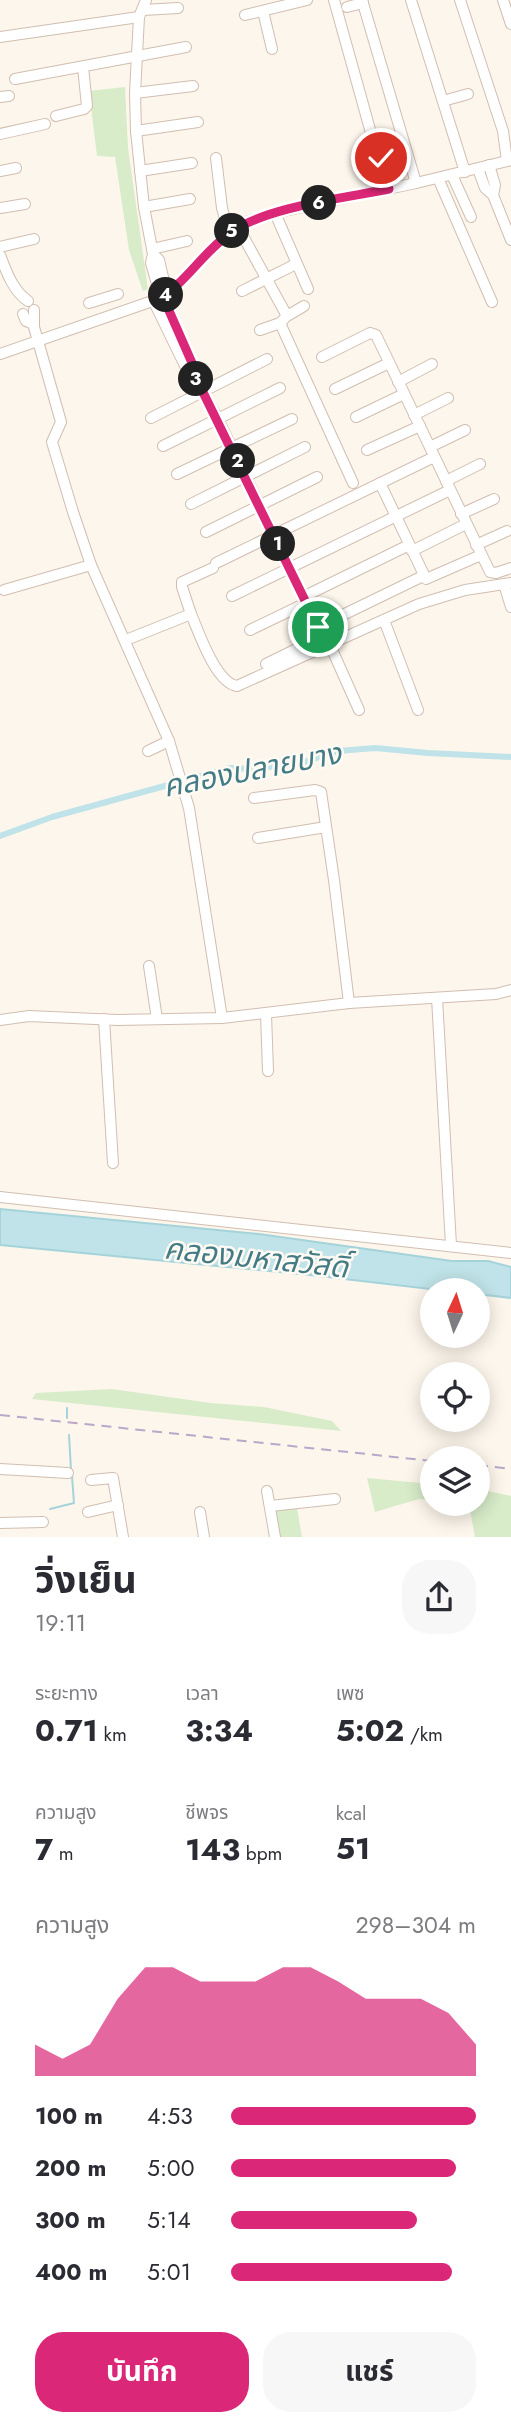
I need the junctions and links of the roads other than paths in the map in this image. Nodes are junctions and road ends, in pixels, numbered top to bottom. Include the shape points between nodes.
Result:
1 (307, 0) edge
2 (334, 0) edge
3 (411, 0) edge
4 (460, 0) edge
5 (503, 0) edge
6 (363, 1) edge
7 (347, 7) dead end
8 (178, 8) dead end
9 (143, 9) edge
10 (263, 11) junction
11 (245, 15) dead end
12 (511, 24) edge
13 (0, 37) edge
14 (186, 47) dead end
15 (272, 49) dead end
16 (138, 55) junction
17 (83, 67) junction
18 (15, 79) dead end
19 (193, 86) dead end
20 (135, 93) junction
21 (468, 94) dead end
22 (443, 101) junction
23 (56, 116) dead end
24 (198, 122) dead end
25 (46, 124) dead end
26 (136, 131) junction
27 (502, 131) junction
28 (0, 134) edge
29 (511, 147) edge
30 (216, 158) dead end
31 (509, 160) edge
32 (192, 163) dead end
33 (489, 165) junction
34 (16, 168) dead end
35 (478, 169) junction
36 (0, 171) edge
37 (140, 171) junction
38 (465, 172) junction
39 (452, 175) junction
40 (438, 178) junction
41 (416, 183) junction
42 (385, 190) junction
43 (493, 195) junction
44 (190, 199) dead end
45 (25, 204) dead end
46 (144, 207) junction
47 (0, 208) edge
48 (275, 213) junction
49 (471, 217) dead end
50 (234, 230) junction
51 (34, 239) dead end
52 (511, 240) edge
53 (187, 241) dead end
54 (0, 247) edge
55 (152, 252) junction
56 (0, 255) edge
57 (292, 266) dead end
58 (4, 277) edge
59 (267, 278) junction
60 (308, 289) dead end
61 (242, 291) dead end
62 (118, 294) dead end
63 (161, 298) junction
64 (492, 302) dead end
65 (304, 306) dead end
66 (99, 308) junction
67 (284, 319) junction
68 (260, 330) dead end
69 (35, 332) junction
70 (0, 354) edge
71 (322, 357) dead end
72 (267, 359) dead end
73 (389, 363) junction
74 (432, 364) dead end
75 (398, 382) junction
76 (280, 388) dead end
77 (335, 389) dead end
78 (204, 392) junction
79 (404, 394) junction
80 (448, 398) dead end
81 (414, 415) junction
82 (356, 417) dead end
83 (151, 418) dead end
84 (218, 419) junction
85 (292, 419) dead end
86 (420, 426) junction
87 (465, 430) dead end
88 (163, 446) dead end
89 (305, 447) dead end
90 (232, 449) junction
91 (367, 450) dead end
92 (432, 452) junction
93 (480, 464) dead end
94 (177, 474) dead end
95 (246, 477) junction
96 (317, 477) dead end
97 (353, 483) dead end
98 (380, 483) junction
99 (448, 485) junction
100 (494, 499) dead end
101 (191, 504) dead end
102 (260, 506) junction
103 (461, 514) junction
104 (395, 516) junction
105 (466, 524) junction
106 (507, 531) dead end
107 (206, 532) dead end
108 (273, 535) junction
109 (476, 545) junction
110 (410, 548) junction
111 (481, 555) junction
112 (91, 565) junction
113 (290, 568) junction
114 (511, 568) edge
115 (423, 576) junction
116 (508, 584) edge
117 (4, 590) dead end
118 (232, 596) dead end
119 (304, 600) junction
120 (511, 607) edge
121 (191, 614) junction
122 (384, 620) junction
123 (318, 627) junction
124 (250, 630) dead end
125 (126, 640) junction
126 (330, 645) junction
127 (266, 664) dead end
128 (359, 710) dead end
129 (418, 710) dead end
130 (169, 741) junction
131 (148, 751) dead end
132 (254, 798) dead end
133 (326, 827) junction
134 (258, 838) dead end
135 (149, 965) dead end
136 (511, 989) edge
137 (437, 998) junction
138 (349, 1003) junction
139 (266, 1014) junction
140 (222, 1018) junction
141 (104, 1019) junction
142 (157, 1019) junction
143 (0, 1020) edge
144 (268, 1071) dead end
145 (113, 1163) dead end
146 (0, 1197) edge
147 (451, 1245) junction
148 (511, 1253) edge
149 (0, 1469) edge
150 (68, 1473) dead end
151 (91, 1480) dead end
152 (267, 1491) dead end
153 (335, 1499) dead end
154 (118, 1505) junction
155 (270, 1506) junction
156 (88, 1512) dead end
157 (200, 1512) dead end
158 (43, 1522) dead end
159 (0, 1523) edge
160 (123, 1537) edge
161 (204, 1537) edge
162 (275, 1537) edge

1 - 10 street
2 - 42 street via 381,158
3 - 22 street
4 - 27 street
5 - 12 street
6 - 7 street
6 - 41 street
8 - 9 street
9 - 13 street
9 - 16 street
10 - 11 street
10 - 15 street
14 - 16 street
16 - 17 street
16 - 20 street
17 - 18 street
17 - 23 street via 87,106
19 - 20 street
20 - 26 street
21 - 22 street
22 - 38 street
24 - 26 street
25 - 28 street
26 - 37 street
27 - 29 street
27 - 31 street
30 - 50 street via 222,208
31 - 33 street
32 - 37 street
33 - 35 street
33 - 43 street
34 - 36 street
35 - 38 street
35 - 43 street
37 - 46 street
38 - 39 street
39 - 40 street
39 - 49 street
40 - 41 street
40 - 64 street
41 - 42 street
42 - 48 street
43 - 52 street
44 - 46 street
45 - 47 street
46 - 55 street
48 - 50 street
48 - 60 street
50 - 59 street
50 - 63 street
51 - 54 street
53 - 55 street
55 - 63 street via 159,260
56 - 58 street
57 - 59 street
58 - 69 street via 35,319
59 - 61 street
59 - 67 street
62 - 66 street
63 - 66 street
63 - 78 street
65 - 67 street
66 - 69 street
67 - 68 street
67 - 97 street
69 - 70 street
69 - 112 street via 61,422 52,442
71 - 73 street via 373,333
72 - 78 street
73 - 75 street
73 - 77 street
74 - 75 street
75 - 79 street
76 - 84 street
78 - 83 street
78 - 84 street
79 - 81 street
79 - 82 street
80 - 81 street
81 - 86 street
84 - 88 street
84 - 90 street
85 - 90 street
86 - 91 street
86 - 92 street
87 - 92 street
89 - 95 street
90 - 94 street
90 - 95 street
92 - 98 street
92 - 99 street
93 - 99 street
95 - 101 street
95 - 102 street
96 - 102 street
98 - 104 street
98 - 108 street
99 - 103 street
99 - 104 street
100 - 103 street
102 - 107 street
102 - 108 street
103 - 105 street
104 - 110 street
104 - 113 street
105 - 109 street
105 - 110 street
106 - 109 street
108 - 113 street
108 - 121 street via 182,582
109 - 111 street
110 - 115 street
110 - 119 street
111 - 114 street via 489,572
111 - 115 street via 431,579
112 - 117 street
112 - 125 street
113 - 118 street
113 - 119 street
115 - 123 street
116 - 120 street
116 - 122 street via 444,596
119 - 123 street
119 - 124 street
121 - 125 street
121 - 126 street via 221,676 233,685
122 - 126 street
122 - 129 street
123 - 127 street via 319,638
125 - 130 street
126 - 128 street
130 - 131 street
130 - 140 street via 189,808
132 - 133 street via 319,790
133 - 134 street
133 - 138 street
135 - 142 street
136 - 137 street
137 - 138 street
137 - 147 street
138 - 139 street
139 - 140 street
139 - 144 street
140 - 142 street
141 - 142 street
141 - 143 street via 29,1016
141 - 145 street
146 - 147 street
147 - 148 street
149 - 150 street
151 - 154 street via 113,1478
152 - 155 street
153 - 155 street
154 - 156 street
154 - 160 street
155 - 162 street
157 - 161 street
158 - 159 street

